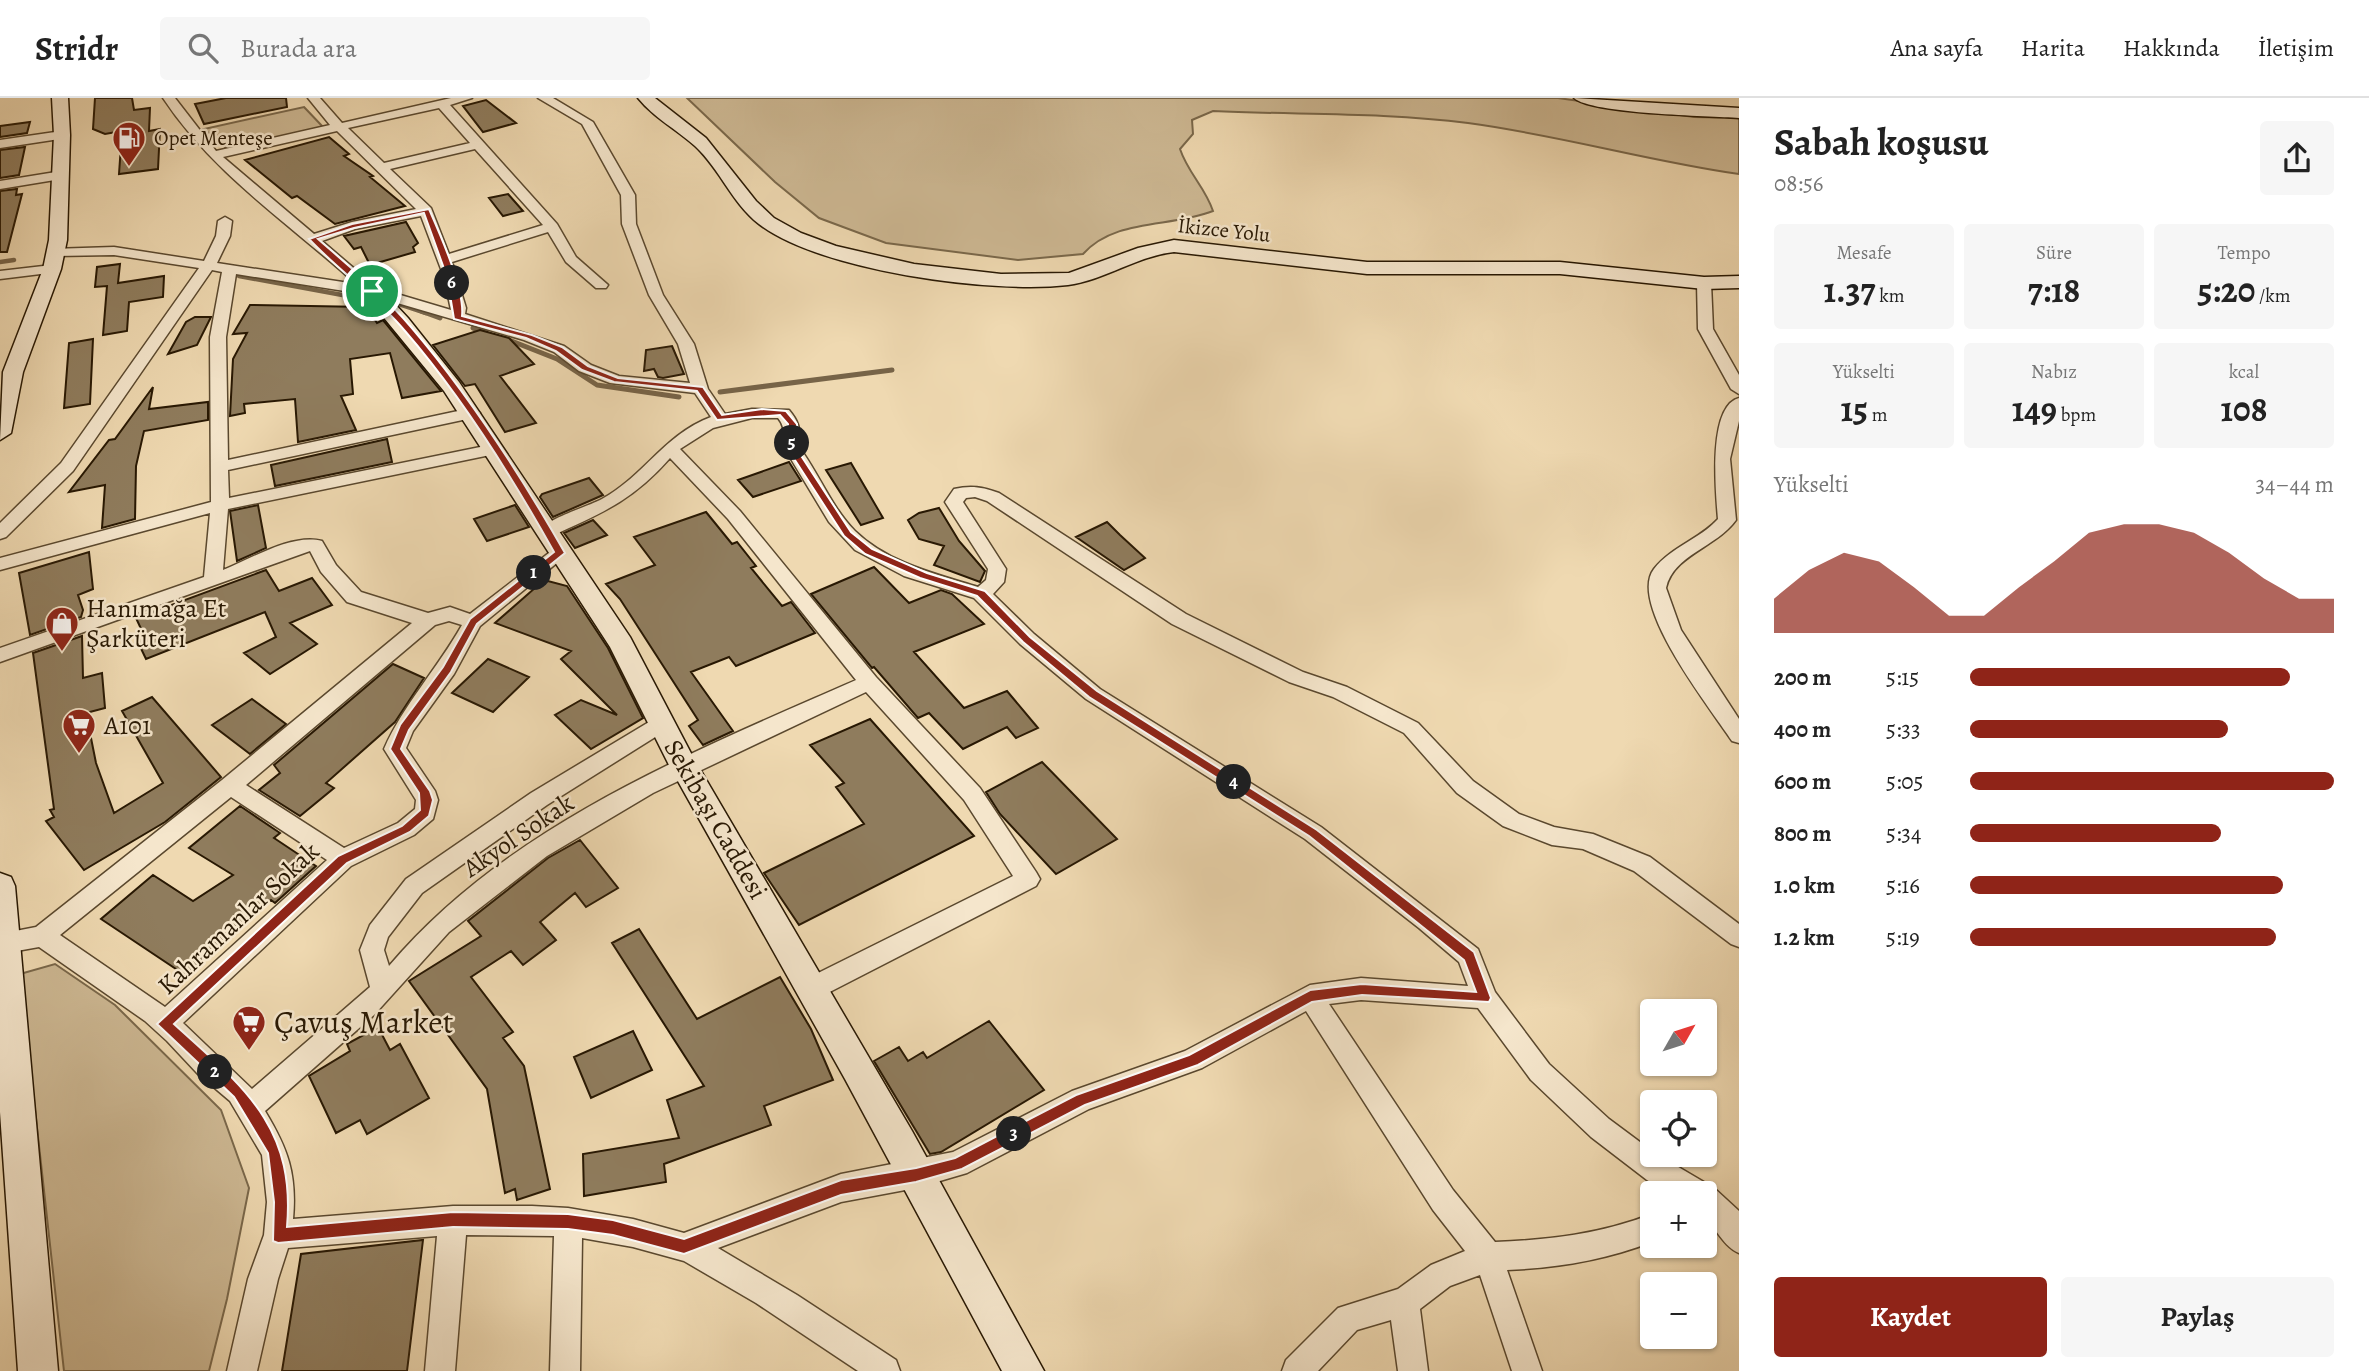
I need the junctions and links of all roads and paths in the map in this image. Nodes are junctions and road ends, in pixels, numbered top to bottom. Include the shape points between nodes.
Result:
1 (60, 98) edge
2 (169, 98) edge
3 (314, 98) edge
4 (466, 98) edge
5 (544, 98) edge
6 (646, 98) edge
7 (1582, 98) edge
8 (442, 104) junction
9 (1739, 113) edge
10 (339, 127) junction
11 (62, 135) junction
12 (0, 144) edge
13 (479, 144) junction
14 (215, 155) junction
15 (380, 168) junction
16 (62, 175) junction
17 (0, 185) edge
18 (426, 211) junction
19 (225, 222) dead end
20 (552, 227) junction
21 (313, 239) junction
22 (444, 260) junction
23 (53, 261) junction
24 (208, 267) junction
25 (230, 268) junction
26 (0, 275) edge
27 (1739, 282) edge
28 (1704, 283) junction
29 (601, 285) dead end
30 (372, 291) junction
31 (457, 317) junction
32 (7, 373) edge
33 (700, 389) junction
34 (1739, 389) edge
35 (1739, 403) edge
36 (472, 413) junction
37 (720, 418) junction
38 (0, 433) edge
39 (1733, 434) edge
40 (670, 448) junction
41 (495, 449) junction
42 (220, 467) junction
43 (220, 505) junction
44 (0, 533) edge
45 (554, 542) junction
46 (0, 564) edge
47 (213, 581) junction
48 (981, 594) junction
49 (428, 620) junction
50 (473, 622) junction
51 (0, 656) edge
52 (869, 682) junction
53 (661, 724) junction
54 (1739, 735) edge
55 (683, 765) junction
56 (230, 786) junction
57 (343, 859) junction
58 (0, 886) edge
59 (42, 936) junction
60 (1739, 937) edge
61 (3, 943) edge
62 (811, 989) junction
63 (383, 990) junction
64 (1310, 996) junction
65 (1485, 998) junction
66 (170, 1028) junction
67 (244, 1100) junction
68 (916, 1175) junction
69 (1674, 1181) edge
70 (13, 1205) edge
71 (1717, 1214) edge
72 (453, 1220) junction
73 (568, 1222) junction
74 (1640, 1233) edge
75 (278, 1235) junction
76 (1739, 1239) edge
77 (684, 1247) junction
78 (1488, 1256) junction
79 (1404, 1303) junction
80 (38, 1371) edge
81 (242, 1371) edge
82 (440, 1371) edge
83 (565, 1371) edge
84 (885, 1371) edge
85 (1024, 1371) edge
86 (1297, 1371) edge
87 (1413, 1371) edge
88 (1527, 1371) edge

1 - 11 street
2 - 14 street
3 - 10 street
4 - 8 street
5 - 33 street via 587,122 628,195 629,223 656,295 686,344
6 - 28 street, İkizce Yolu via 702,144 752,210 770,224 838,251 947,274 1066,279 1092,275 1149,248 1174,246 1367,268 1560,268
7 - 9 street
8 - 10 street
8 - 13 street
10 - 14 street
10 - 15 street
11 - 12 street
11 - 16 street
13 - 15 street
13 - 20 street
14 - 21 street
15 - 18 street
16 - 17 street
16 - 23 street
18 - 21 street
18 - 22 street
19 - 24 street
20 - 22 street
20 - 29 street via 571,259
21 - 30 street
22 - 31 street via 459,308
23 - 24 street via 114,251
23 - 26 street
23 - 32 street
24 - 25 street
24 - 44 street via 67,467
25 - 30 street
25 - 42 street via 218,337
27 - 28 street, İkizce Yolu
28 - 34 street via 1707,339
30 - 31 street
30 - 36 street, Sekibaşı Caddesi via 415,337
31 - 33 street via 529,337 617,380
32 - 38 street
33 - 37 street
35 - 39 street
36 - 41 street, Sekibaşı Caddesi
36 - 42 street
37 - 40 street, Kahramanlar Sokak
37 - 48 street via 783,413 792,424 796,454 848,534 869,551 924,576
39 - 54 street via 1721,459 1727,520 1718,533 1658,576 1657,595 1669,630
40 - 45 street, Kahramanlar Sokak via 633,487
40 - 52 street via 742,525
41 - 43 street
41 - 45 street, Sekibaşı Caddesi
42 - 43 street
43 - 46 street
43 - 47 street
45 - 50 street, Kahramanlar Sokak
45 - 53 street, Sekibaşı Caddesi via 622,644
47 - 49 street via 316,545 328,568 354,597
47 - 51 street
48 - 60 street via 995,582 997,569 954,502 960,493 977,491 993,497 1179,619 1411,728 1465,787 1511,820 1552,835 1585,840 1642,864
48 - 65 street via 1093,694 1313,833 1427,921 1469,956
49 - 50 street via 450,614
49 - 56 street
50 - 57 street, Kahramanlar Sokak via 447,669 404,728 396,749 424,791 428,800 425,813 406,829
52 - 55 street, Akyol Sokak
52 - 62 street via 972,794 1028,879
53 - 55 street, Sekibaşı Caddesi
53 - 63 street via 539,799 414,886 378,932 372,950
55 - 62 street, Sekibaşı Caddesi
55 - 63 street, Akyol Sokak via 508,871 439,926
56 - 57 street
56 - 59 street
57 - 66 street, Kahramanlar Sokak
58 - 61 street
59 - 61 street
59 - 66 street
61 - 70 street
62 - 68 street, Sekibaşı Caddesi
63 - 67 street, Akyol Sokak via 347,1026
64 - 65 street via 1362,989
64 - 68 street via 1193,1060 1081,1100 957,1164
64 - 78 street via 1443,1200
65 - 69 street via 1540,1072 1590,1119
66 - 67 street
67 - 75 street via 275,1152 281,1202
68 - 77 street via 841,1188
68 - 85 street, Sekibaşı Caddesi
70 - 80 street
71 - 76 street
72 - 73 street
72 - 75 street
72 - 82 street
73 - 77 street via 613,1227
73 - 83 street
74 - 78 street via 1554,1254
75 - 81 street
77 - 84 street via 762,1289
78 - 79 street via 1441,1275
78 - 88 street
79 - 86 street via 1348,1318
79 - 87 street

